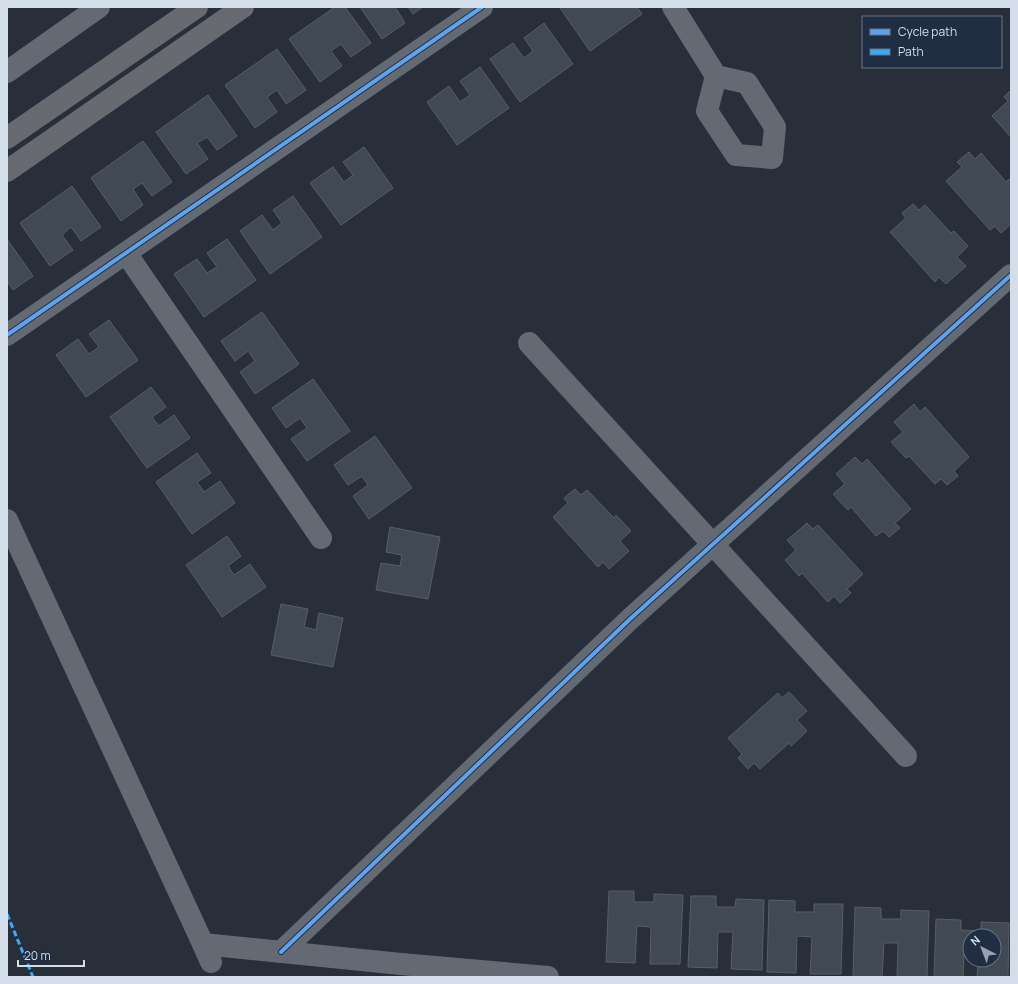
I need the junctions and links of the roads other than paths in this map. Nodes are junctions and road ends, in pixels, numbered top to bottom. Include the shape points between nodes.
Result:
1 (99, 7) edge
2 (197, 7) edge
3 (243, 7) edge
4 (482, 7) edge
5 (673, 7) edge
6 (7, 72) edge
7 (716, 76) dead end
8 (7, 138) edge
9 (7, 171) edge
10 (126, 253) junction
11 (1011, 275) edge
12 (7, 335) edge
13 (529, 343) dead end
14 (7, 520) edge
15 (321, 538) dead end
16 (712, 544) junction
17 (906, 756) dead end
18 (281, 952) junction
19 (548, 977) edge

1 - 6 street
2 - 8 street
3 - 9 street
4 - 10 street
5 - 7 street
10 - 12 street
10 - 15 street
11 - 16 street
13 - 16 street
14 - 18 street via 207,953
16 - 17 street
16 - 18 street
18 - 19 street

